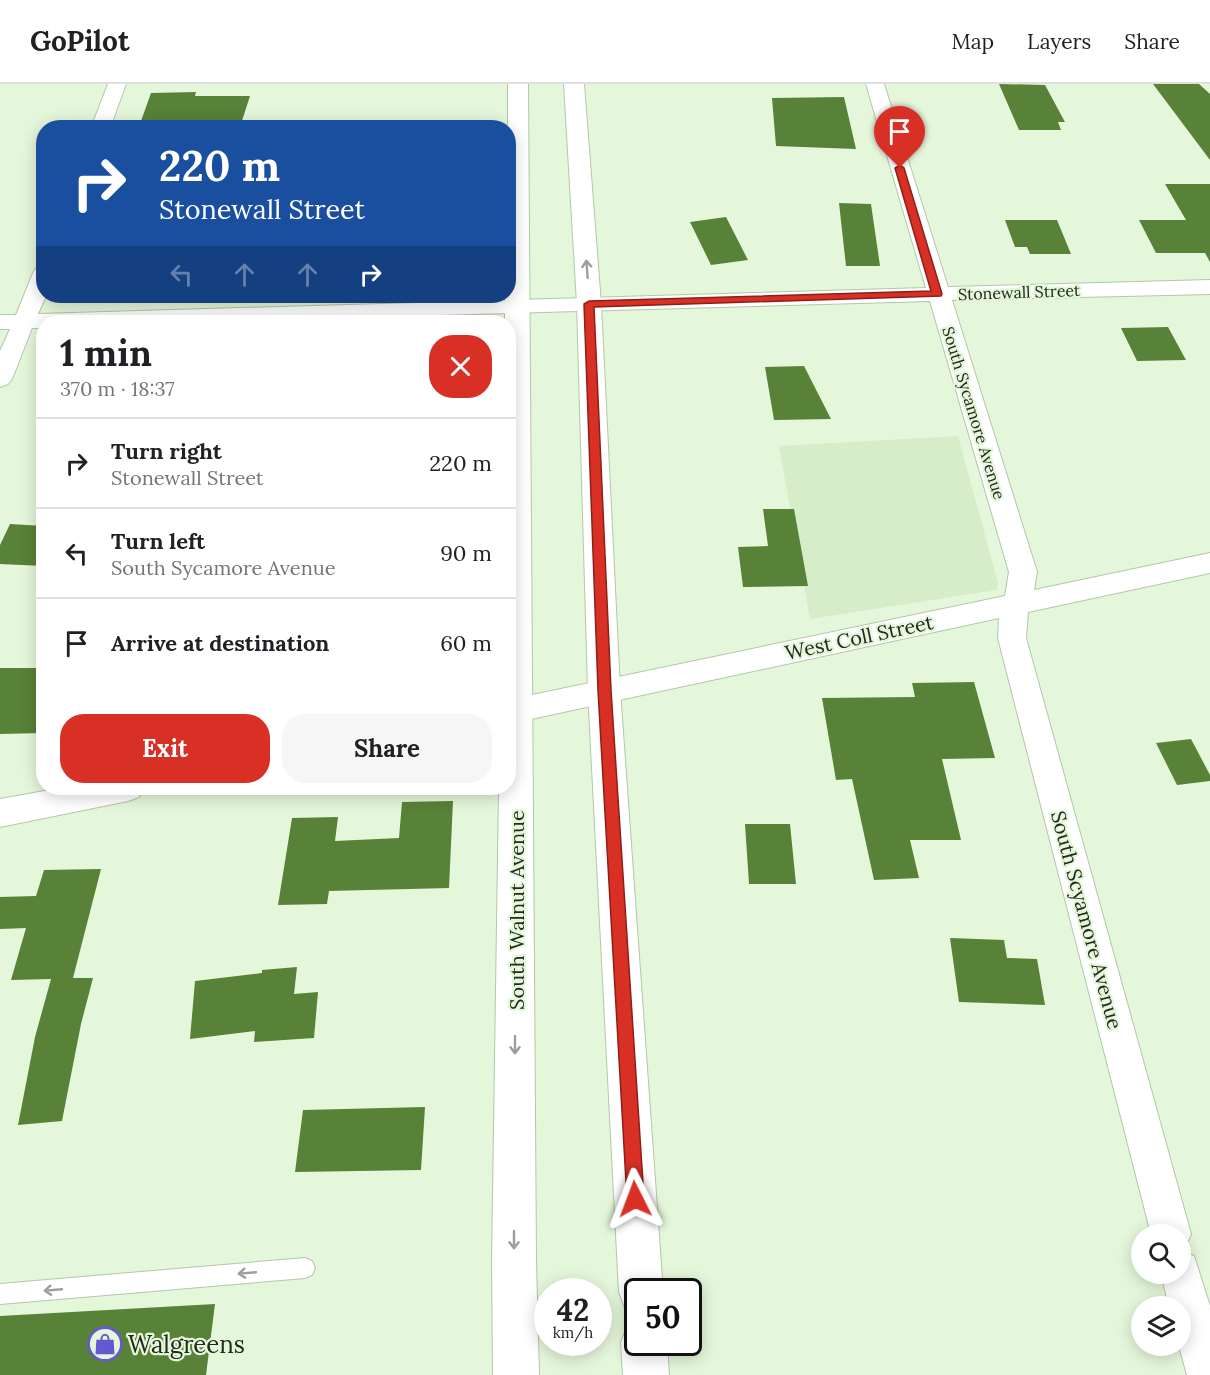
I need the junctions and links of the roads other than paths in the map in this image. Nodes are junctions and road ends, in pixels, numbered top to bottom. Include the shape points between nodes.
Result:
1 (117, 84) edge
2 (518, 84) edge
3 (573, 84) edge
4 (875, 84) edge
5 (103, 120) edge
6 (1210, 286) edge
7 (36, 293) edge
8 (937, 294) junction
9 (589, 304) junction
10 (518, 305) junction
11 (210, 315) edge
12 (25, 321) junction
13 (36, 321) edge
14 (0, 322) edge
15 (0, 379) edge
16 (516, 467) edge
17 (1210, 563) edge
18 (1016, 605) junction
19 (604, 690) junction
20 (516, 710) edge
21 (92, 795) edge
22 (513, 795) edge
23 (0, 813) edge
24 (1168, 1224) edge
25 (305, 1268) dead end
26 (640, 1278) edge
27 (1184, 1284) edge
28 (0, 1294) edge
29 (645, 1356) edge
30 (516, 1375) edge
31 (646, 1375) edge
32 (1208, 1375) edge

1 - 5 street
2 - 10 main road, South Walnut Avenue
9 -> 3 main road
4 - 8 street, South Sycamore Avenue
6 - 8 street, Stonewall Street
7 - 12 street
8 - 9 street, Stonewall Street
8 - 18 street, South Sycamore Avenue via 1023,572
9 - 10 street, Stonewall Street
9 - 19 main road
10 - 11 street, Stonewall Street
10 - 16 main road, South Walnut Avenue
12 - 13 street, Stonewall Street
12 - 14 street, Stonewall Street
12 - 15 street
17 - 18 street, West Coll Street
18 - 19 street, West Coll Street
18 - 24 street, South Scyamore Avenue via 1010,621 1012,638
19 - 20 street, West Coll Street
19 - 26 main road
21 - 23 street
22 -> 30 main road, South Walnut Avenue
25 -> 28 lane
27 - 32 street
29 - 31 main road

